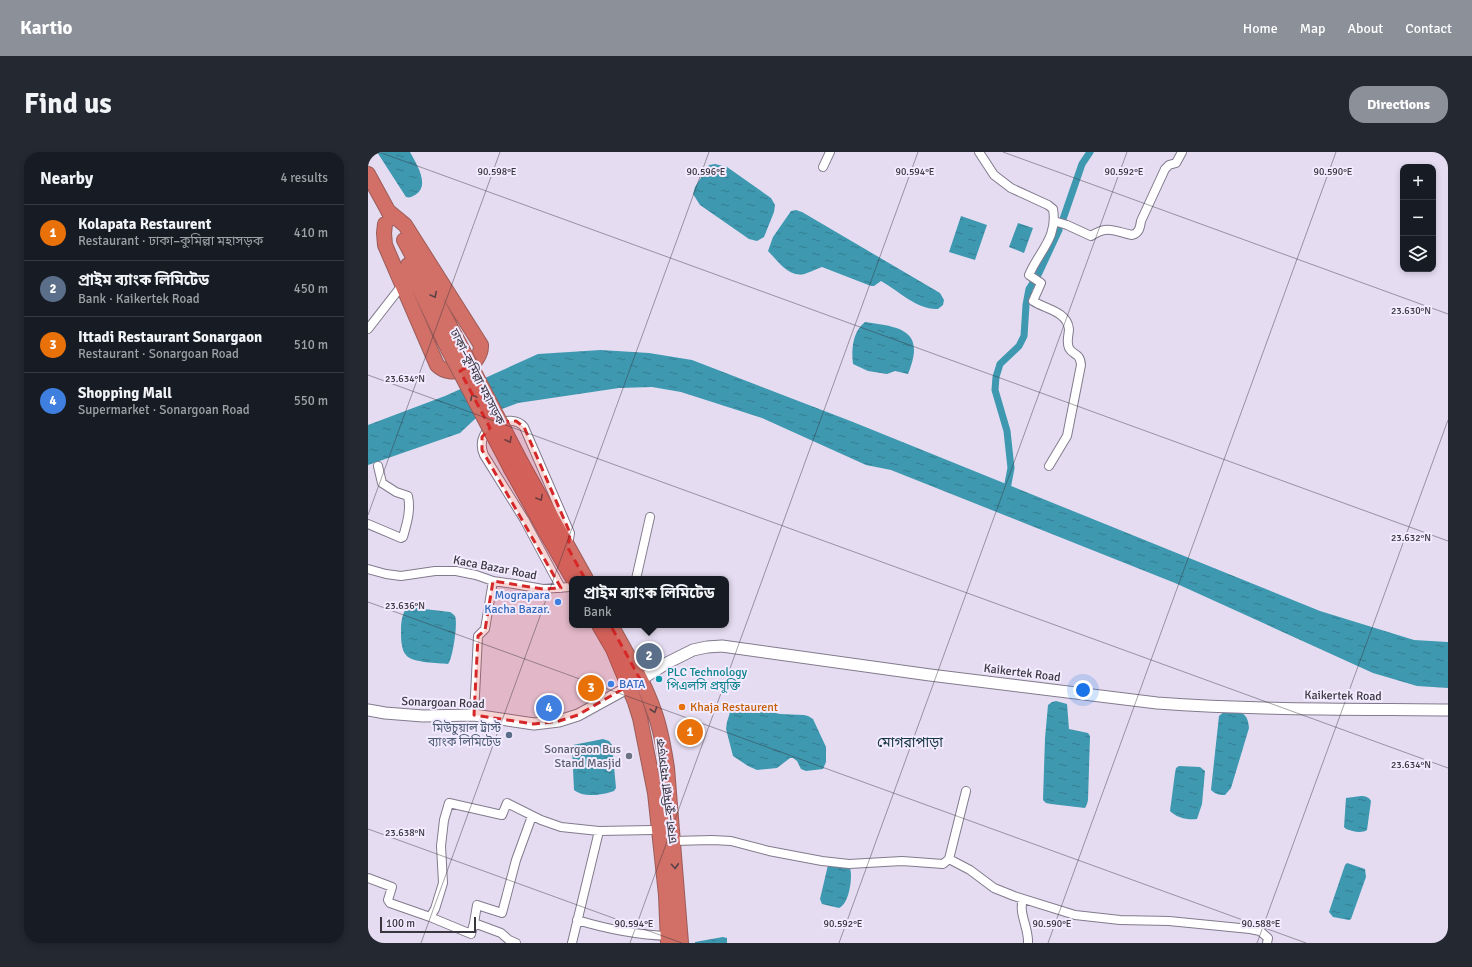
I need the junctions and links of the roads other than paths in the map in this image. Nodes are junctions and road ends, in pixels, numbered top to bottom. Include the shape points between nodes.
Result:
1 (830, 152) edge
2 (979, 152) edge
3 (1182, 152) edge
4 (824, 167) dead end
5 (368, 174) edge
6 (368, 194) edge
7 (388, 210) junction
8 (1054, 221) junction
9 (385, 224) junction
10 (403, 284) junction
11 (368, 329) edge
12 (454, 346) junction
13 (378, 466) dead end
14 (516, 466) junction
15 (1049, 466) dead end
16 (650, 516) dead end
17 (368, 524) edge
18 (568, 548) junction
19 (368, 569) edge
20 (584, 576) edge
21 (637, 576) edge
22 (493, 582) junction
23 (569, 586) edge
24 (593, 628) edge
25 (601, 628) edge
26 (612, 628) edge
27 (631, 685) junction
28 (368, 710) edge
29 (1448, 710) edge
30 (474, 715) junction
31 (966, 791) dead end
32 (532, 816) junction
33 (653, 830) junction
34 (599, 831) junction
35 (673, 841) junction
36 (949, 859) junction
37 (368, 878) edge
38 (1023, 899) junction
39 (430, 917) junction
40 (577, 920) junction
41 (474, 923) junction
42 (668, 934) edge
43 (516, 943) edge
44 (572, 943) edge
45 (681, 943) edge
46 (1028, 943) edge
47 (1267, 943) edge

1 - 4 street
2 - 8 street via 994,175 1011,188 1053,209
3 - 8 street via 1176,163 1165,168 1136,234 1106,229 1090,236
5 - 7 highway, ঢাকা–কুমিল্লা মহাসড়ক
6 - 9 highway, ঢাকা–কুমিল্লা মহাসড়ক
7 - 10 highway via 405,225 481,345 480,355 473,363 453,373 437,365
7 -> 12 highway, ঢাকা–কুমিল্লা মহাসড়ক
8 - 15 street via 1050,239 1029,275 1041,283 1032,301 1063,316 1069,329 1068,346 1080,359 1080,365 1067,436
9 - 10 highway via 385,245
9 - 12 highway, ঢাকা–কুমিল্লা মহাসড়ক
10 - 11 street
12 - 14 highway, ঢাকা–কুমিল্লা মহাসড়ক, bridge
13 - 17 street via 382,483 408,496 410,505 401,538
14 -> 18 highway, ঢাকা–কুমিল্লা মহাসড়ক
14 - 23 highway, ঢাকা–কুমিল্লা মহাসড়ক
16 - 21 street
18 - 20 highway, ঢাকা–কুমিল্লা মহাসড়ক
18 - 23 street via 570,533 524,427 512,420 492,426 482,437 484,455
19 - 22 street, Kaca Bazar Road via 401,576 456,571
22 - 23 street, Kaca Bazar Road via 543,589
22 - 30 street via 485,628 478,636
24 - 27 highway
25 - 27 highway, ঢাকা–কুমিল্লা মহাসড়ক
26 - 27 highway, ঢাকা–কুমিল্লা মহাসড়ক
27 - 29 main road, Kaikertek Road via 693,650 722,646 1157,703 1192,706
27 - 30 main road, Sonargoan Road via 578,715 559,721 534,724
27 - 33 highway via 634,716 649,790
27 -> 35 highway, ঢাকা–কুমিল্লা মহাসড়ক via 655,712 666,768
27 - 42 highway, ঢাকা–কুমিল্লা মহাসড়ক via 655,793
28 - 30 main road, Sonargoan Road via 423,716
31 - 36 street
32 - 34 street via 561,827
32 - 39 street via 507,803 502,815 449,802 441,846 443,882 434,913
32 - 41 street via 516,860 502,913 477,905
33 - 34 street
33 - 42 highway via 660,901
34 - 40 street
35 - 36 street via 731,841 822,861 850,864 902,861 944,864
35 -> 45 highway, ঢাকা–কুমিল্লা মহাসড়ক
36 - 38 street via 970,870 994,888
37 - 39 street via 392,887 388,900 390,903
38 - 46 street via 1021,908
38 - 47 street via 1074,915 1250,929 1260,931 1268,938
39 - 41 street via 470,934
40 - 42 street via 628,932
40 - 44 street
41 - 43 street via 501,933

